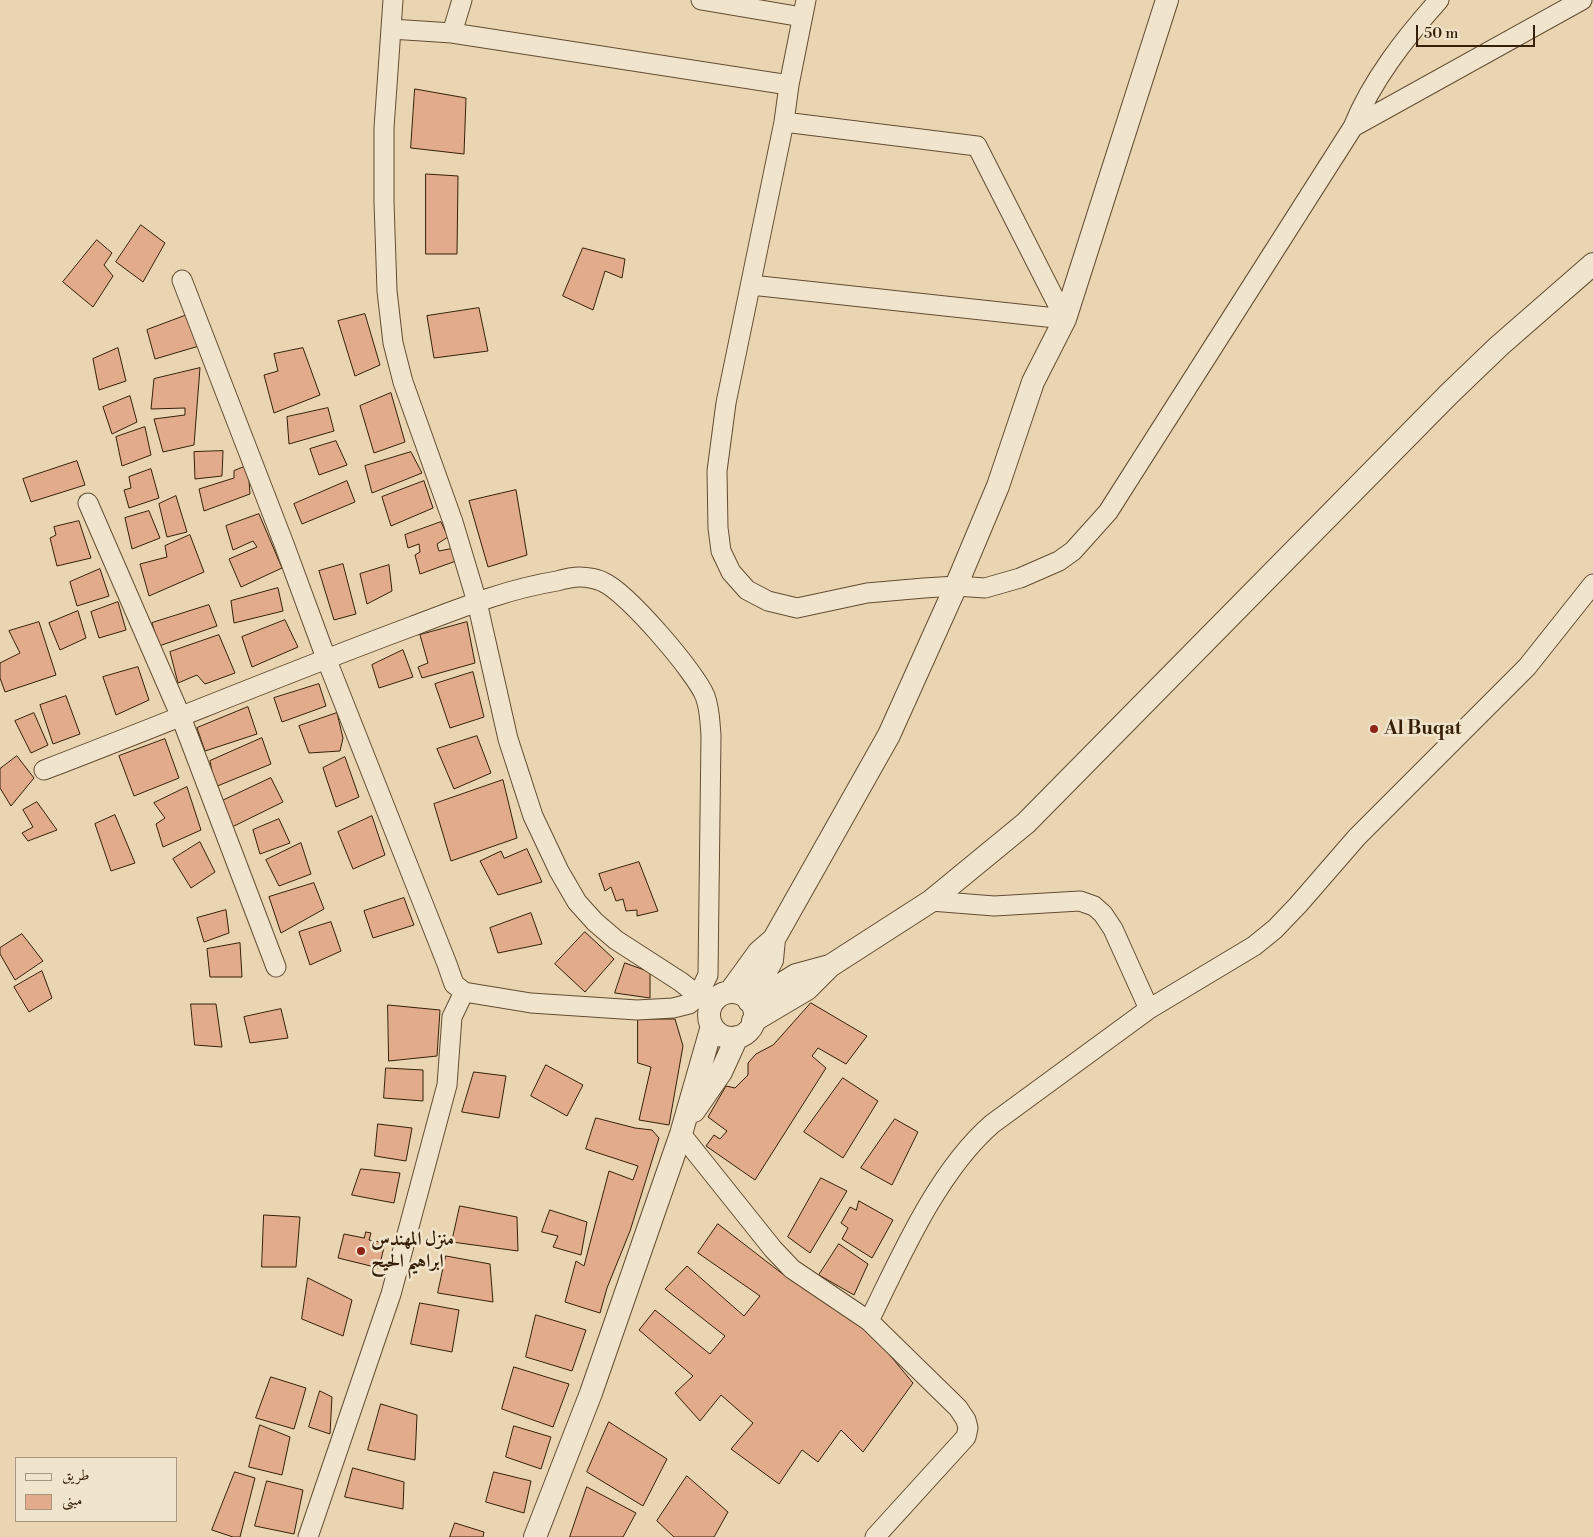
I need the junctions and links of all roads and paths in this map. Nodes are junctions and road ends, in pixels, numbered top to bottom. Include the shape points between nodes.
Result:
1 (393, 0) edge
2 (462, 0) edge
3 (701, 0) edge
4 (1167, 0) edge
5 (1439, 0) edge
6 (1582, 0) edge
7 (804, 9) edge
8 (391, 29) junction
9 (452, 33) junction
10 (788, 85) junction
11 (784, 122) junction
12 (1352, 127) junction
13 (1593, 264) edge
14 (182, 280) dead end
15 (751, 285) junction
16 (1064, 319) junction
17 (88, 502) dead end
18 (1593, 584) edge
19 (956, 586) junction
20 (477, 602) junction
21 (326, 658) junction
22 (181, 718) junction
23 (44, 770) dead end
24 (930, 901) junction
25 (276, 967) dead end
26 (464, 992) junction
27 (746, 1004) junction
28 (1148, 1009) junction
29 (707, 1010) junction
30 (737, 1037) junction
31 (683, 1129) junction
32 (869, 1321) junction
33 (308, 1537) edge
34 (536, 1537) edge
35 (875, 1537) edge

1 - 8 street
2 - 9 street
3 - 7 street
4 - 16 street
5 - 12 street via 1378,77
6 - 12 street
7 - 10 street
8 - 9 street
8 - 20 street via 384,128 384,202 387,291 393,343 403,382 453,522
9 - 10 street
10 - 11 street
11 - 15 street
11 - 16 street via 977,146
12 - 19 street via 1108,512 1089,536 1059,561 1020,578 985,588
13 - 24 street via 1484,360 1026,823
14 - 21 street
15 - 16 street
15 - 19 street via 726,403 717,471 721,552 731,572 747,590 768,601 797,608 867,593
16 - 19 street via 1033,382 998,486
17 - 22 street
18 - 28 street via 1527,667 1357,837 1275,929 1254,946
19 - 27 street via 889,735 774,939 759,952
20 - 21 street
20 - 29 street via 508,739 533,816 559,872 577,902 595,922 616,940 681,982
20 - 29 street via 536,584 581,577 603,582 634,605 698,683 709,710 711,736
21 - 22 street
21 - 26 street via 454,984
22 - 23 street
22 - 25 street
24 - 27 street via 830,966 796,975
24 - 28 street via 994,906 1080,901 1094,906 1113,929
26 - 29 street via 531,1003 637,1010 689,1004
26 - 33 street via 452,1017 447,1085 391,1294
27 - 29 street via 720,995
27 - 30 street via 749,1030
28 - 32 street via 977,1136 960,1156 914,1230
29 - 30 street via 723,1036
29 - 31 street
30 - 31 street via 721,1072
31 - 32 street via 773,1249 792,1269
31 - 34 street via 591,1393
32 - 35 street via 958,1408 968,1428 966,1437

